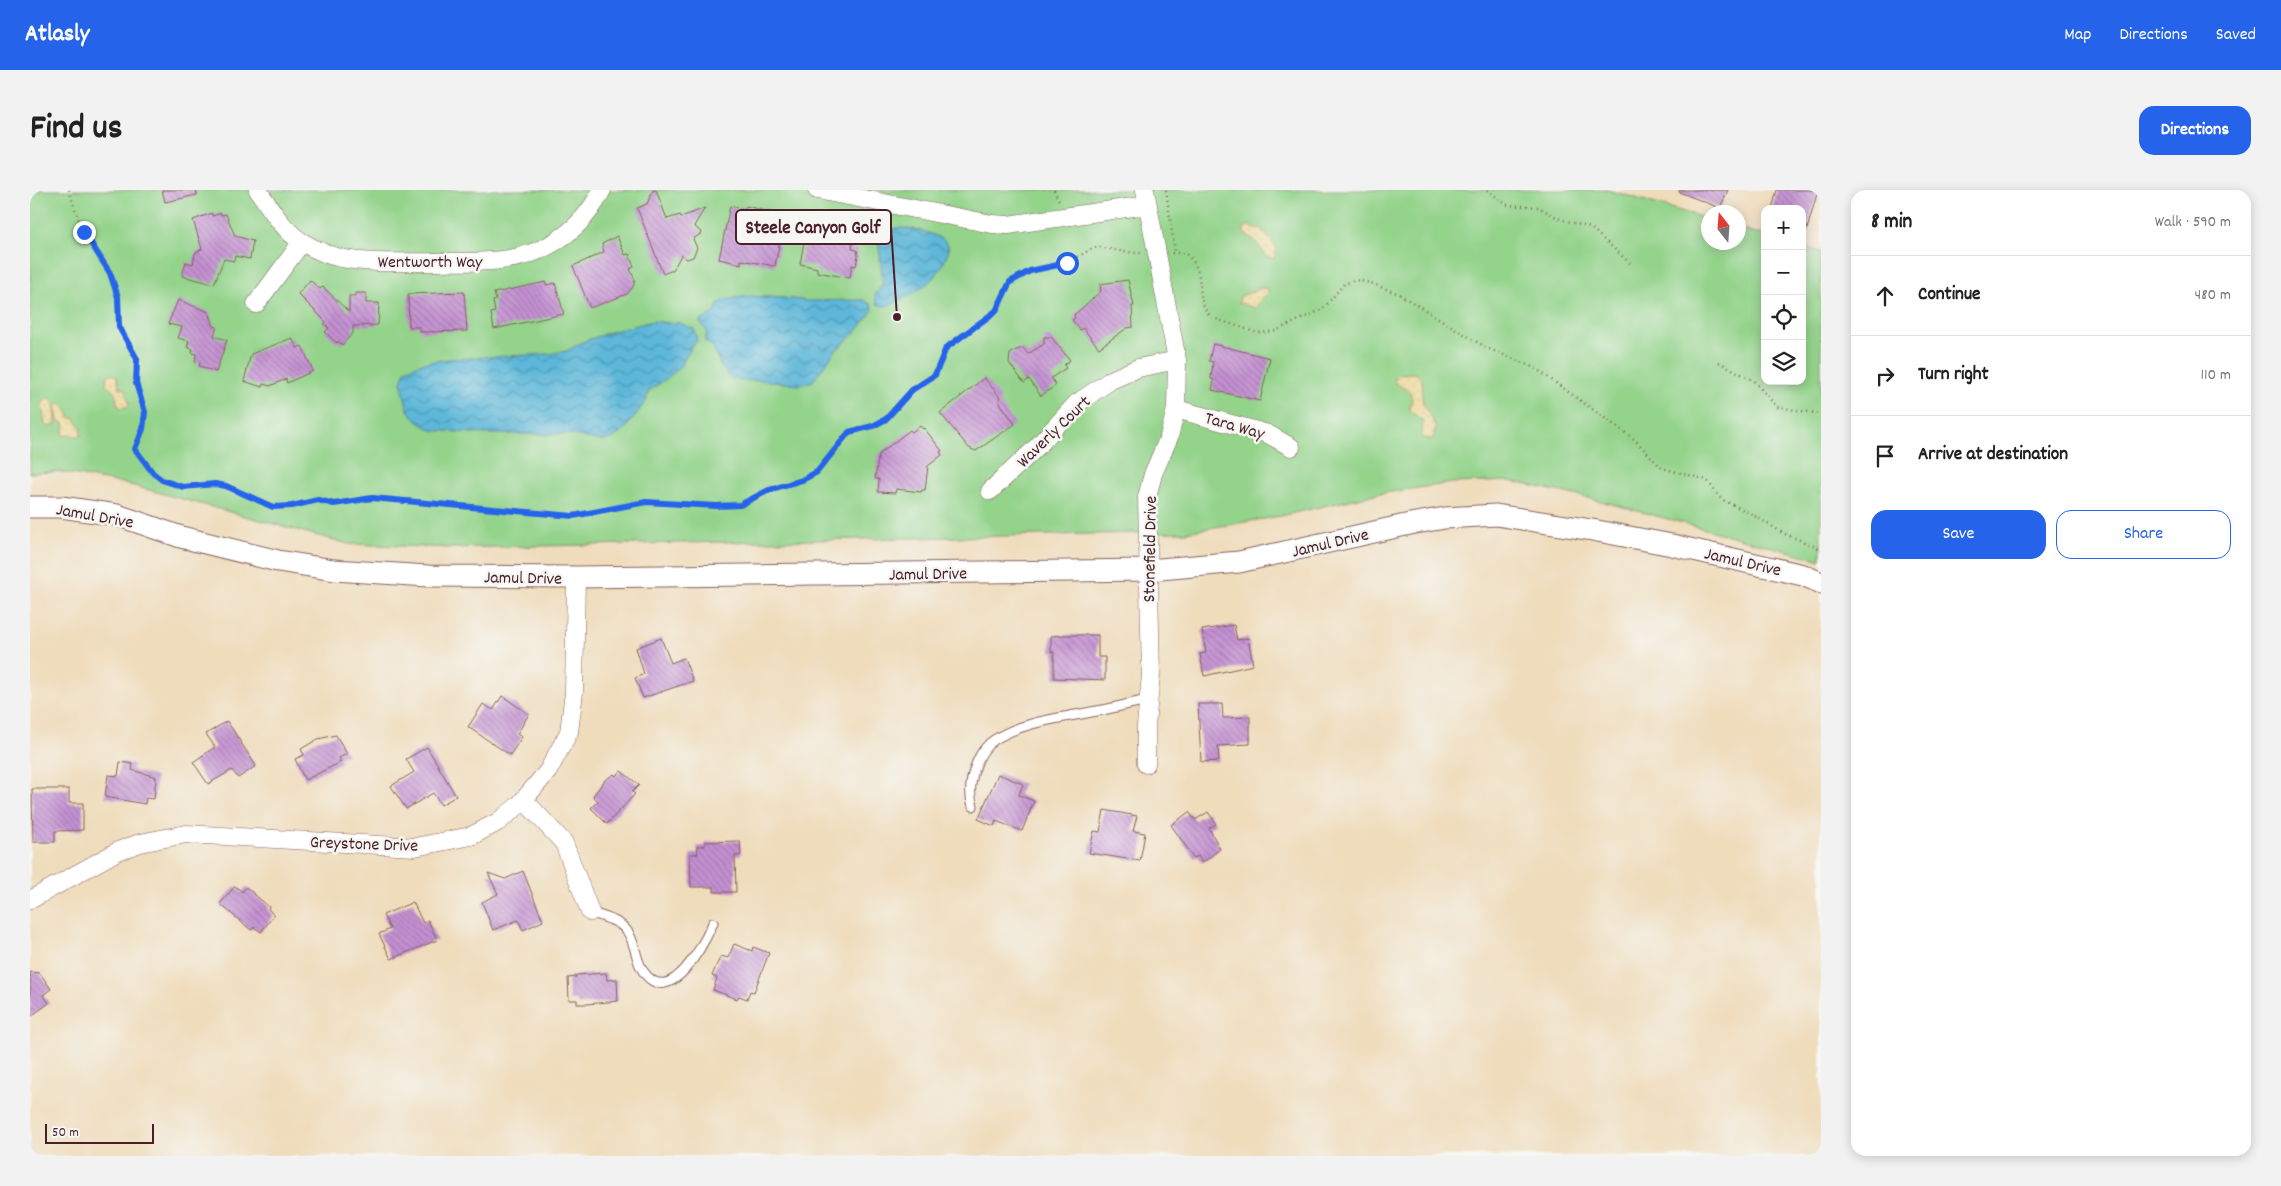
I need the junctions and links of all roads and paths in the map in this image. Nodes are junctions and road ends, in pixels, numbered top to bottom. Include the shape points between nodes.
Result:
1 (70, 190) edge
2 (258, 190) edge
3 (602, 190) edge
4 (817, 190) edge
5 (1054, 190) edge
6 (1166, 190) edge
7 (1487, 190) edge
8 (1146, 197) edge
9 (1062, 205) dead end
10 (302, 242) junction
11 (1146, 252) dead end
12 (1630, 263) dead end
13 (256, 304) dead end
14 (1177, 360) junction
15 (1719, 362) dead end
16 (1176, 409) junction
17 (1821, 414) edge
18 (1291, 447) dead end
19 (990, 492) dead end
20 (30, 507) edge
21 (1821, 549) edge
22 (1149, 570) junction
23 (576, 578) junction
24 (1821, 583) edge
25 (1149, 700) junction
26 (1146, 764) dead end
27 (524, 800) junction
28 (972, 806) dead end
29 (30, 900) edge
30 (590, 912) joint
31 (712, 923) dead end

1 - 11 path via 80,224 110,273 118,297 119,327 137,359 136,383 145,412 143,429 135,449 153,473 172,484 183,487 226,486 278,507 318,500 334,504 372,498 573,516 646,502 740,505 769,490 809,477 823,466 849,432 886,419 912,390 935,375 942,355 951,343 996,311 1006,287 1016,277 1067,263 1093,248
2 - 10 street, Wentworth Way via 274,215
3 - 10 street, Wentworth Way via 582,220 562,238 536,252 507,260 378,262 339,258
4 - 8 street via 992,224 1008,224
5 - 9 path
6 - 21 path via 1174,252 1185,253 1197,266 1202,299 1207,314 1213,318 1258,333 1276,331 1314,314 1329,304 1344,284 1355,280 1399,294 1487,348 1535,368 1634,439 1662,468 1707,480 1721,499 1783,533
7 - 12 path via 1506,204 1538,207 1566,221 1591,228
8 - 14 street, Stonefield Drive
10 - 13 street
14 - 16 street, Stonefield Drive
14 - 19 street, Waverly Court via 1138,368 1111,380 1076,404
15 - 17 path via 1754,380 1777,407
16 - 18 street, Tara Way via 1268,434
16 - 22 street, Stonefield Drive via 1147,496
20 - 23 street, Jamul Drive via 61,507 117,515 181,537 278,561 334,570 428,576
22 - 23 street, Jamul Drive
22 - 24 street, Jamul Drive via 1238,562 1410,524 1496,515 1672,545 1803,575
22 - 25 street, Stonefield Drive
23 - 27 street, Greystone Drive via 574,690 569,732 548,771
25 - 26 street, Stonefield Drive
25 - 28 lane via 1042,722 994,740 984,748 972,782 969,796
27 - 29 street, Greystone Drive via 498,822 471,836 415,847 186,834 140,843
27 - 30 street via 564,843
30 - 31 lane via 620,924 628,932 642,969 650,979 662,982 674,980 688,966 702,947

